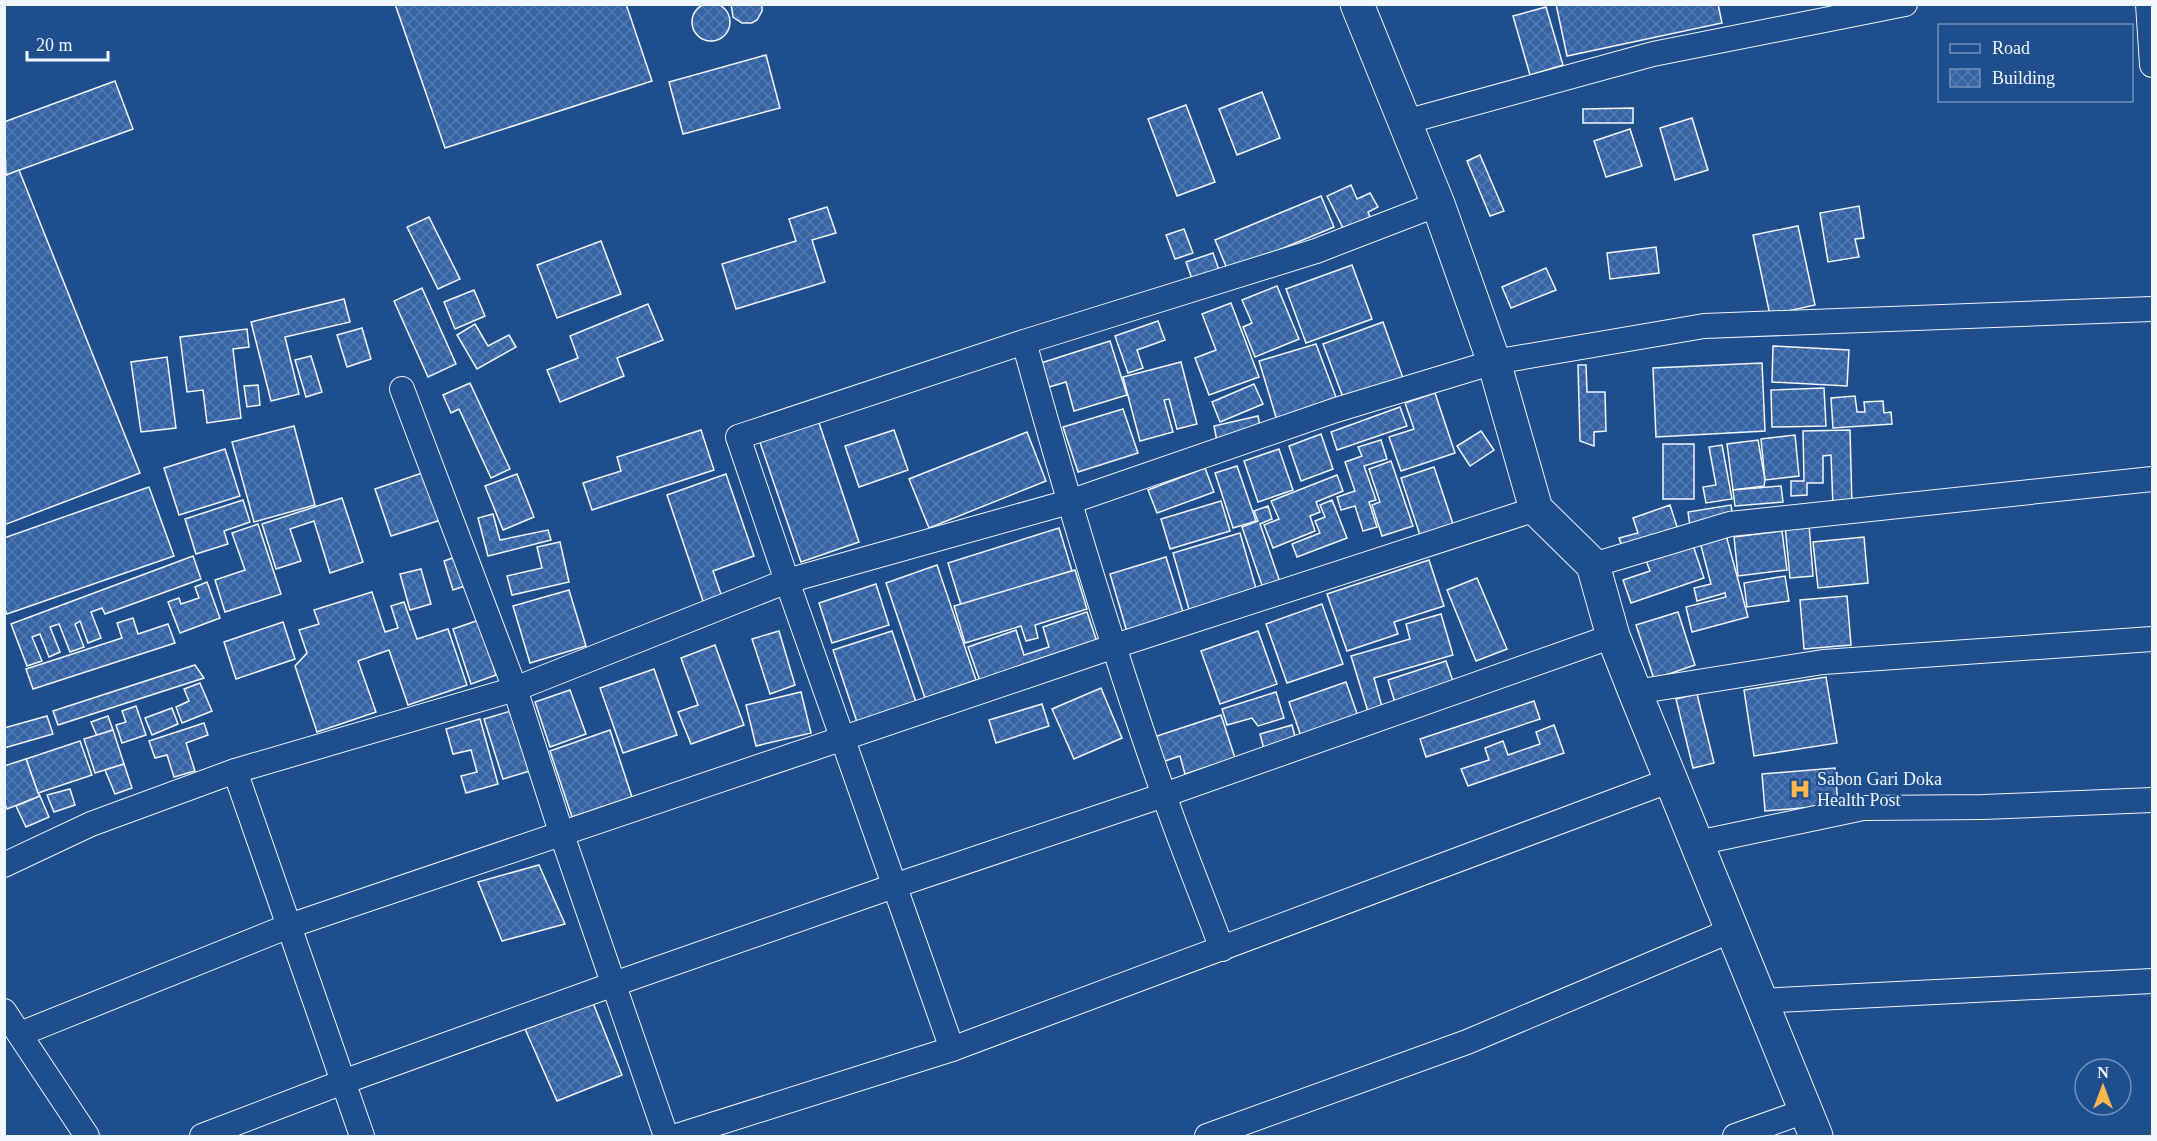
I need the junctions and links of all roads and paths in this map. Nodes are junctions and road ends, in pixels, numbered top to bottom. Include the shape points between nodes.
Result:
1 (1358, 4) edge
2 (1905, 4) edge
3 (2148, 4) edge
4 (2152, 65) edge
5 (1405, 122) junction
6 (1437, 204) junction
7 (2152, 309) edge
8 (1023, 342) junction
9 (1494, 362) junction
10 (402, 389) dead end
11 (2152, 479) edge
12 (1069, 502) junction
13 (1536, 509) junction
14 (1593, 565) junction
15 (787, 581) junction
16 (1613, 636) junction
17 (2152, 639) edge
18 (1115, 646) junction
19 (515, 689) junction
20 (1635, 692) junction
21 (842, 738) junction
22 (236, 771) junction
23 (1671, 780) junction
24 (1164, 795) junction
25 (2152, 800) edge
26 (561, 832) junction
27 (1697, 843) junction
28 (4, 865) edge
29 (894, 886) junction
30 (289, 926) junction
31 (1732, 930) junction
32 (1222, 949) junction
33 (2152, 981) edge
34 (614, 984) junction
35 (1760, 1000) junction
36 (4, 1011) edge
37 (20, 1034) junction
38 (952, 1049) junction
39 (343, 1082) junction
40 (1810, 1124) edge
41 (87, 1137) edge
42 (202, 1137) edge
43 (362, 1137) edge
44 (666, 1137) edge
45 (677, 1137) edge
46 (1207, 1137) edge
47 (1735, 1137) edge

1 - 5 highway
2 - 5 street via 1653,54
3 - 4 street
5 - 6 highway
6 - 8 street via 1316,251
6 - 9 highway
7 - 9 street via 1704,326
8 - 12 street
8 - 15 street via 738,437
9 - 12 street via 1336,410
9 - 13 highway
10 - 19 street
11 - 14 street via 1730,524
12 - 15 street
12 - 18 street
13 - 14 highway
13 - 18 street
14 - 16 highway
15 - 19 street
15 - 21 street
16 - 20 highway
16 - 24 street
17 - 20 street via 1823,662
18 - 21 street
18 - 24 street
19 - 22 street
19 - 26 street
20 - 23 highway
21 - 26 street
21 - 29 street
22 - 28 street via 91,824
22 - 30 street
23 - 27 highway
23 - 32 street
24 - 29 street
24 - 32 street
25 - 27 street via 1863,808
26 - 30 street
26 - 34 street
27 - 31 highway
29 - 34 street
29 - 38 street
30 - 37 street
30 - 39 street
31 - 35 highway
31 - 46 street via 1467,1042
32 - 38 street
33 - 35 street
34 - 39 street
34 - 44 street
35 - 40 highway
36 - 37 street
37 - 41 street
38 - 45 street
39 - 42 street
39 - 43 street
40 - 47 street

